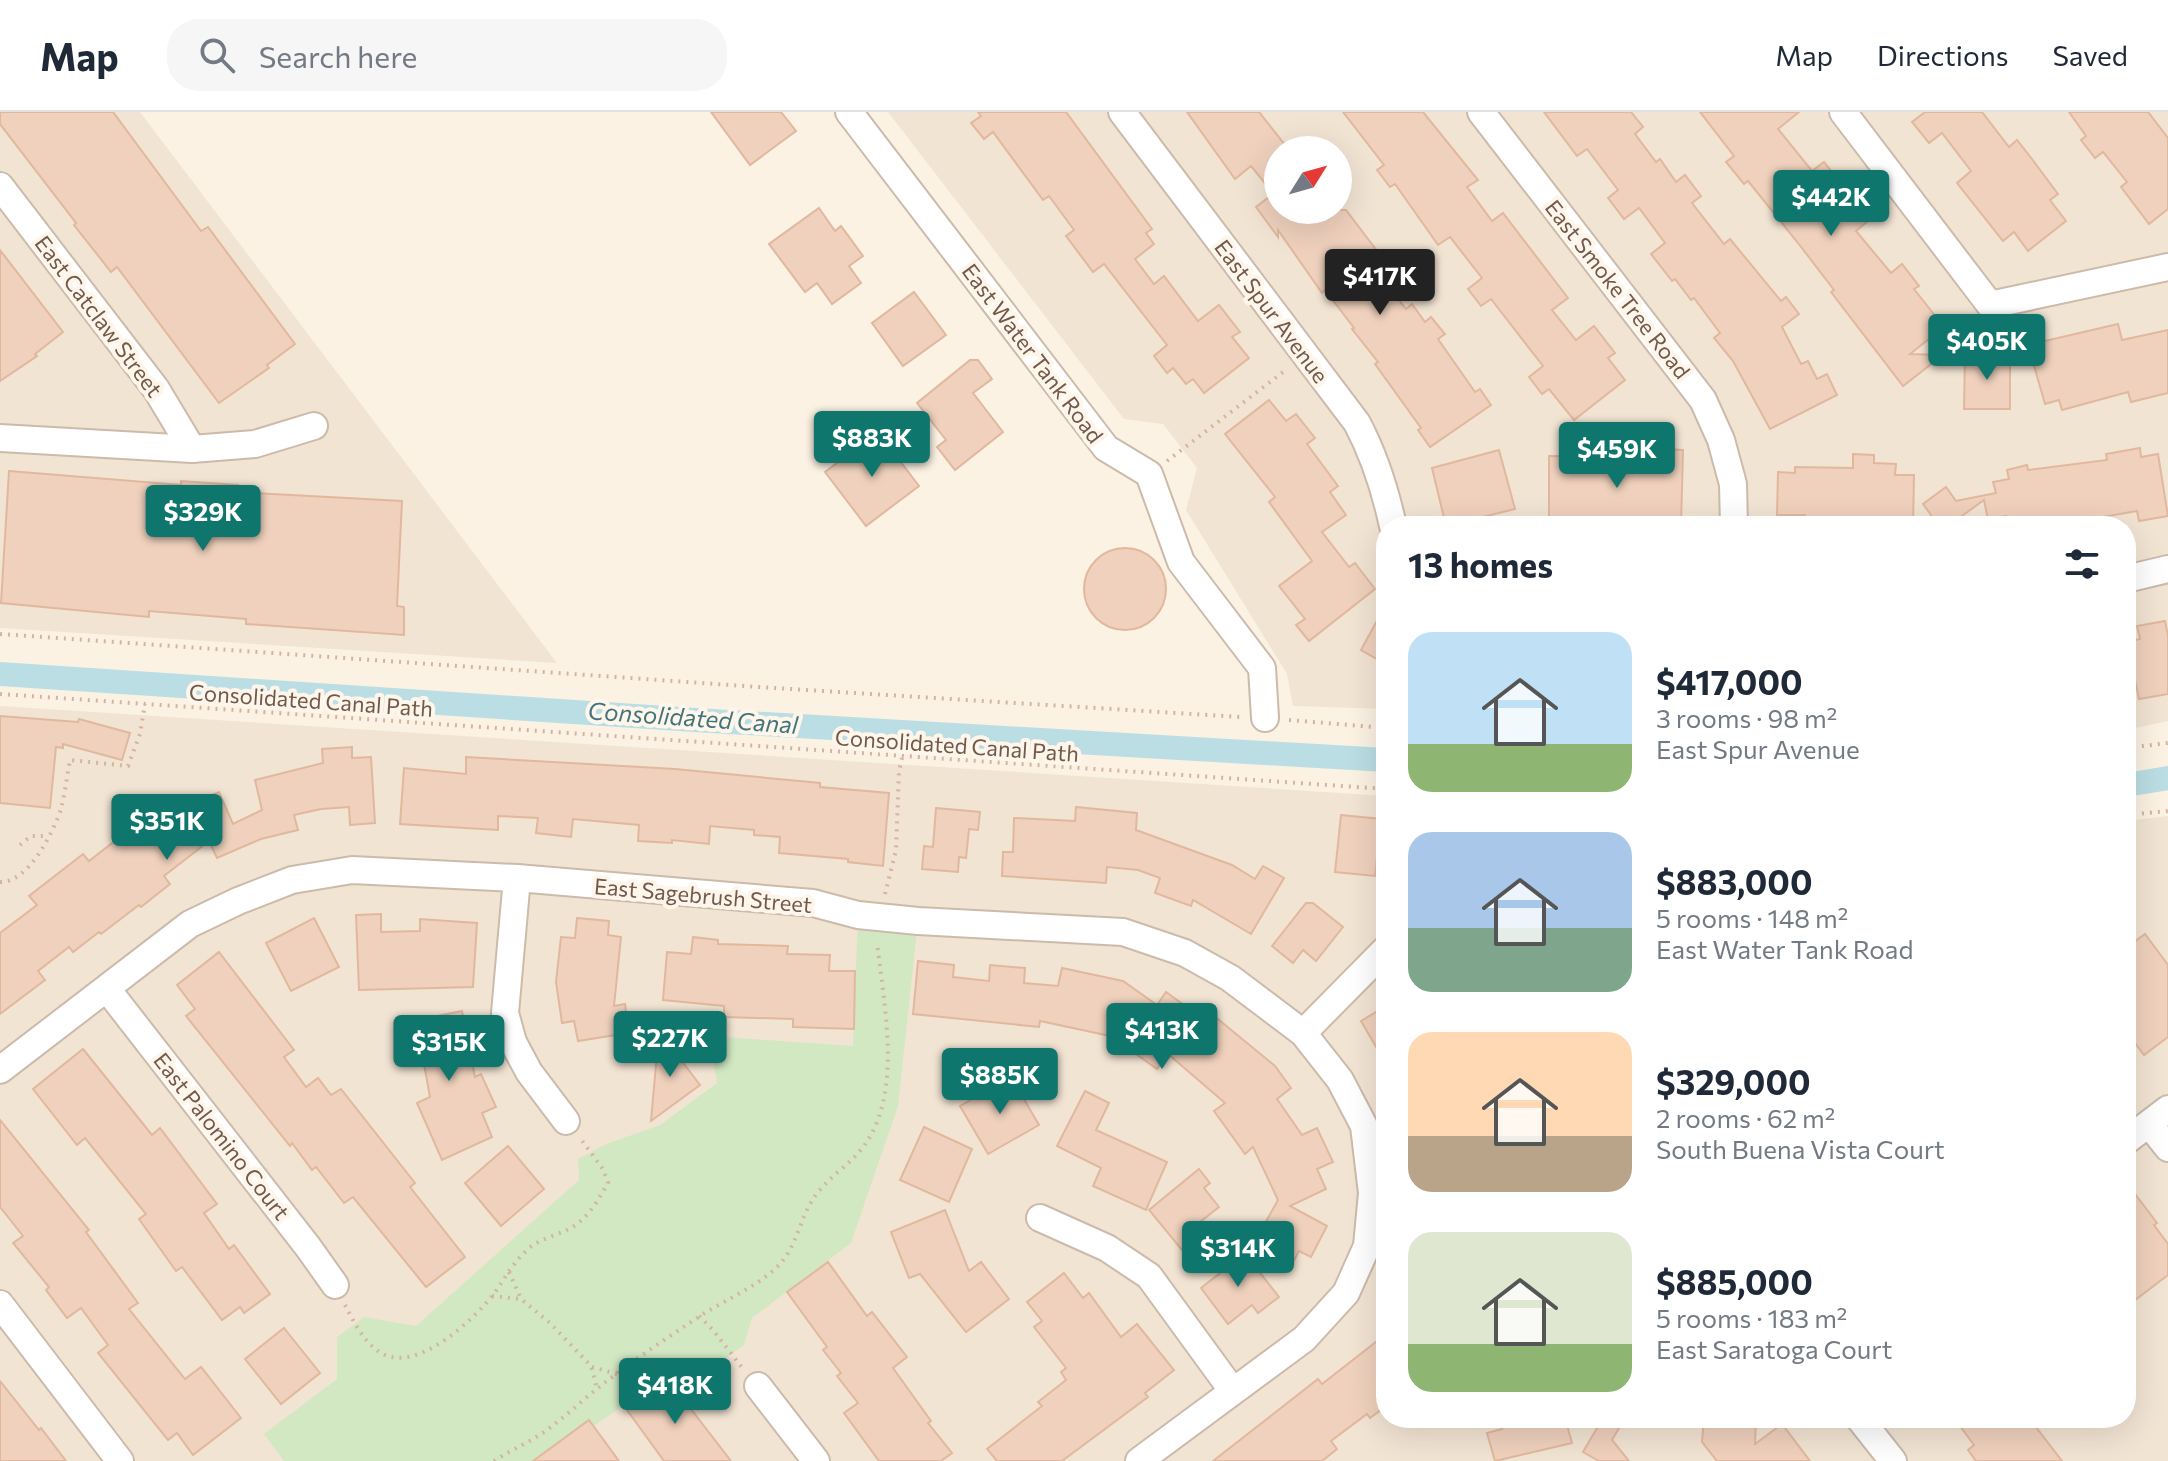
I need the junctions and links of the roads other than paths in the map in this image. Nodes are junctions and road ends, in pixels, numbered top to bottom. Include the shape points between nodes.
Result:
1 (849, 112) edge
2 (1122, 112) edge
3 (1481, 112) edge
4 (1843, 112) edge
5 (0, 186) edge
6 (2168, 267) edge
7 (314, 426) dead end
8 (0, 438) edge
9 (192, 449) junction
10 (1391, 516) edge
11 (1734, 516) edge
12 (2168, 569) edge
13 (2136, 577) edge
14 (1265, 718) road end
15 (517, 878) junction
16 (1376, 959) edge
17 (107, 989) junction
18 (1303, 1033) junction
19 (0, 1070) edge
20 (2159, 1116) edge
21 (566, 1121) road end
22 (2136, 1133) edge
23 (2168, 1148) edge
24 (1376, 1179) edge
25 (1376, 1206) edge
26 (1040, 1218) dead end
27 (335, 1285) road end
28 (0, 1304) edge
29 (758, 1386) road end
30 (1232, 1390) junction
31 (1867, 1428) edge
32 (120, 1461) edge
33 (816, 1461) edge
34 (1139, 1461) edge
35 (1893, 1461) edge

1 - 14 street, East Water Tank Road via 1106,448 1149,474 1181,562 1262,668
2 - 10 street, East Spur Avenue via 1357,423 1383,481
3 - 11 street, East Smoke Tree Road via 1703,400 1733,484
4 - 6 street via 1990,305
5 - 9 street, East Catclaw Street via 156,389
7 - 9 street via 255,444
8 - 9 street
12 - 13 street
15 - 17 street, East Sagebrush Street via 352,870 292,880 190,924
15 - 18 street, East Sagebrush Street via 813,903 879,917 1123,932 1185,953 1230,978
15 - 21 street via 505,1013 529,1072
16 - 18 street
17 - 19 street, East Sagebrush Street
17 - 27 street, East Palomino Court
18 - 24 street, East Sagebrush Street via 1340,1080 1364,1126
20 - 22 street
20 - 23 street
25 - 30 street, East Sagebrush Street via 1367,1246 1346,1293 1304,1339
26 - 30 street via 1107,1248 1149,1276
28 - 32 street
29 - 33 street
30 - 34 street, East Sagebrush Street
31 - 35 street

